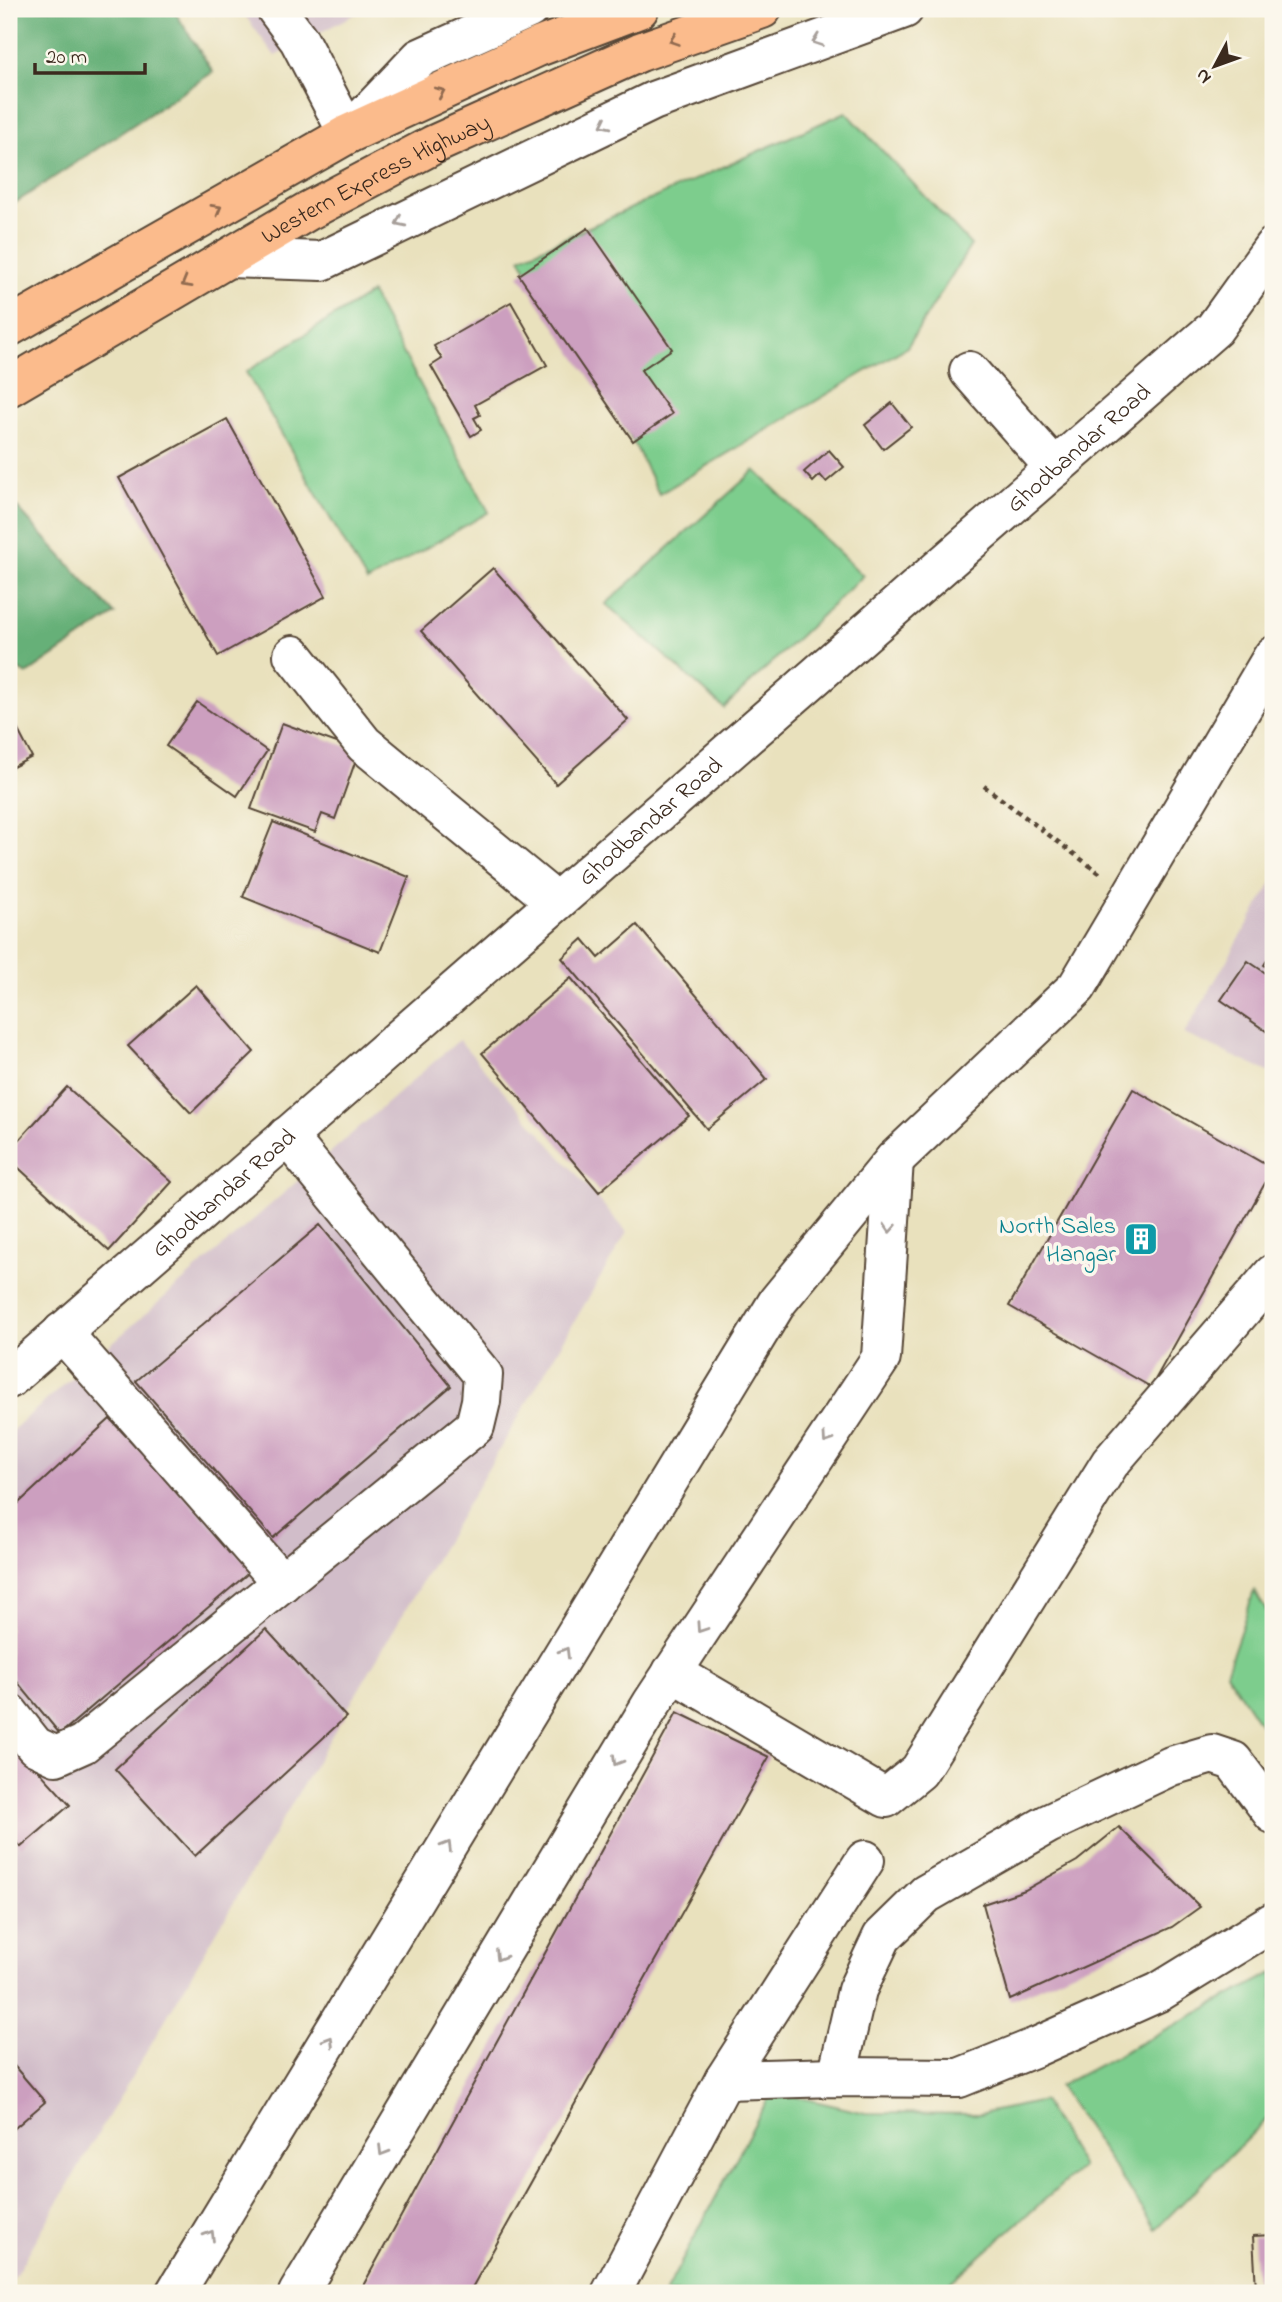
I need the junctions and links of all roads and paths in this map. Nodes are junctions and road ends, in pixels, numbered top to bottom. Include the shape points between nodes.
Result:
1 (276, 9) edge
2 (529, 9) edge
3 (639, 9) edge
4 (762, 9) edge
5 (904, 9) edge
6 (348, 134) junction
7 (1273, 247) edge
8 (229, 258) junction
9 (73, 291) junction
10 (9, 327) edge
11 (97, 334) junction
12 (969, 371) dead end
13 (9, 387) edge
14 (1055, 468) junction
15 (293, 655) dead end
16 (1273, 656) edge
17 (984, 786) dead end
18 (1130, 897) junction
19 (556, 902) junction
20 (287, 1136) junction
21 (894, 1160) junction
22 (1273, 1273) edge
23 (62, 1332) junction
24 (9, 1379) edge
25 (282, 1583) junction
26 (672, 1672) junction
27 (9, 1713) edge
28 (1273, 1814) edge
29 (864, 1860) dead end
30 (1273, 1922) edge
31 (836, 2077) junction
32 (724, 2080) junction
33 (175, 2293) edge
34 (298, 2293) edge
35 (611, 2293) edge

1 - 6 street via 299,40
2 - 6 street via 420,58
6 -> 3 highway, Western Express Highway via 538,47
4 -> 8 highway, Western Express Highway via 640,52 433,145
5 -> 8 street via 653,101 322,261
9 -> 6 highway, Western Express Highway
7 - 14 street, Ghodbandar Road via 1214,329
8 -> 11 highway, Western Express Highway
9 - 10 highway, Western Express Highway
9 - 11 highway
11 - 13 highway, Western Express Highway
12 - 14 street
14 - 19 street, Ghodbandar Road
15 - 19 street via 364,744
16 - 18 street
17 - 18 path
18 - 21 street via 1077,987
19 - 20 street, Ghodbandar Road
20 - 23 street, Ghodbandar Road
20 - 25 street via 483,1375 474,1426
21 -> 26 street via 881,1357
33 -> 21 street via 779,1301
22 - 26 street via 1110,1463 919,1771 886,1798
23 - 24 street, Ghodbandar Road
23 - 25 street
25 - 27 street via 83,1744 56,1756 35,1746
26 -> 34 street
28 - 31 street via 1233,1761 1212,1754 1171,1766 1048,1824 926,1894 882,1937 857,1990
29 - 32 street
30 - 31 street via 1159,1992 959,2078
31 - 32 street
32 - 35 street

